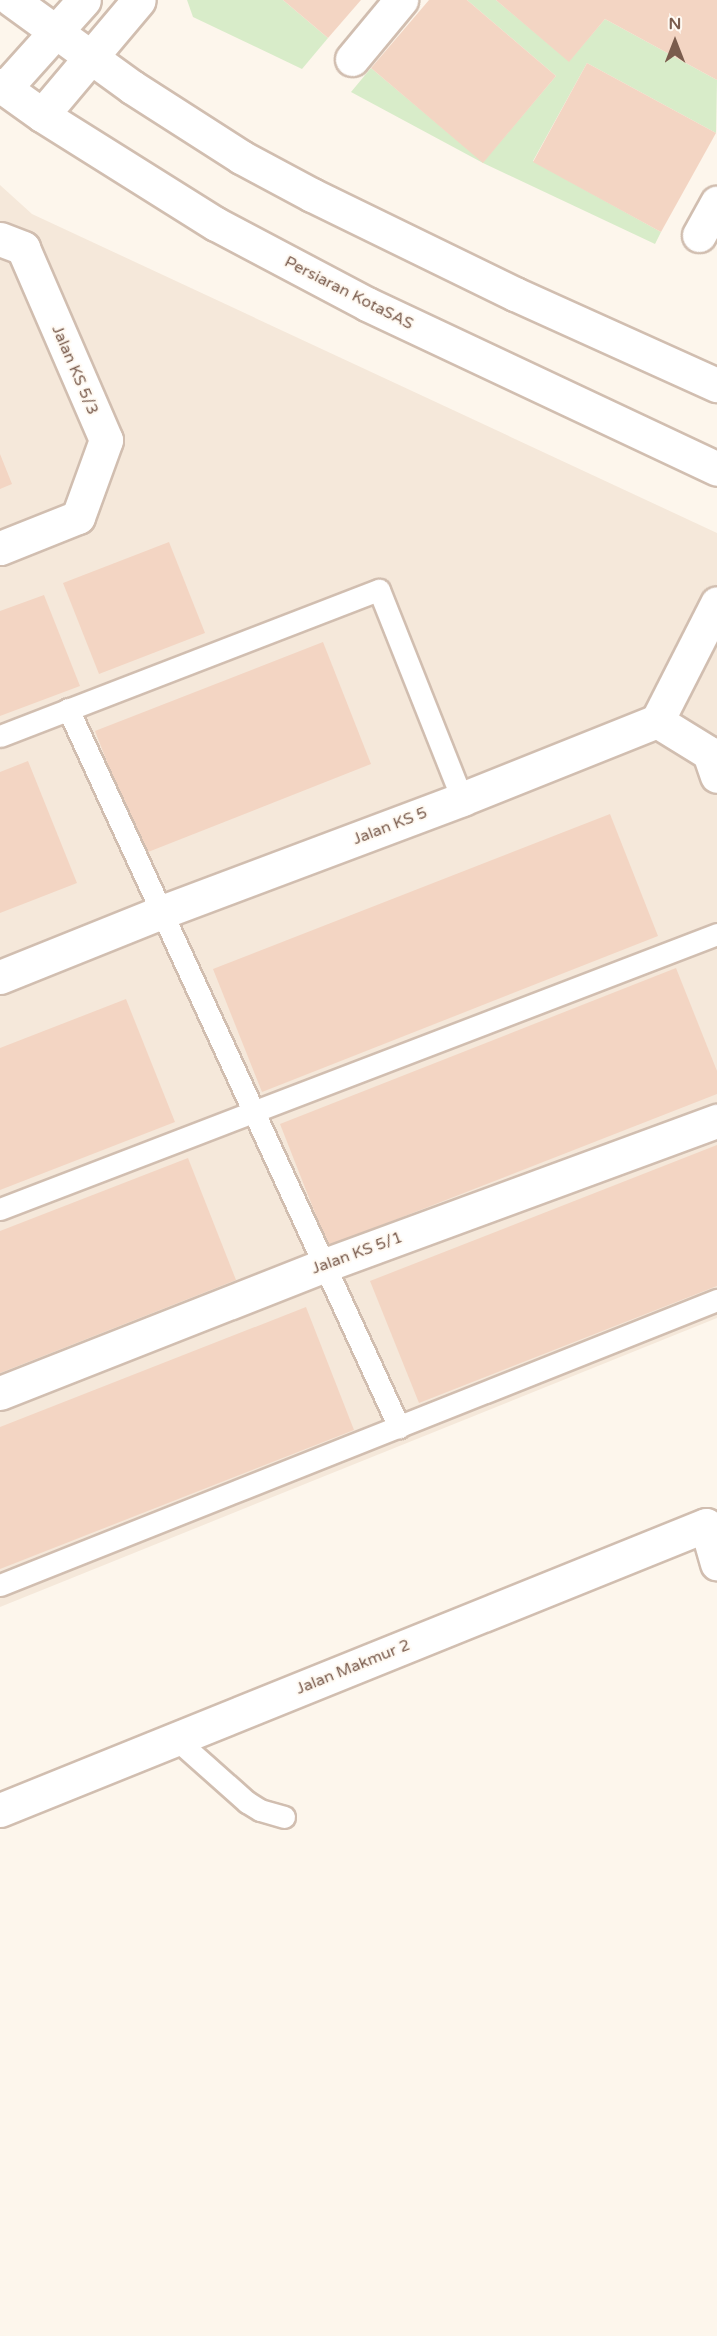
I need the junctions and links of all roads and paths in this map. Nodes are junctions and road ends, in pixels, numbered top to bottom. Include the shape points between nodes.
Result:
1 (12, 0) edge
2 (84, 0) edge
3 (139, 0) edge
4 (401, 0) edge
5 (54, 32) junction
6 (89, 57) junction
7 (352, 59) dead end
8 (2, 86) edge
9 (42, 116) junction
10 (717, 202) edge
11 (699, 235) dead end
12 (0, 239) edge
13 (717, 384) edge
14 (717, 469) edge
15 (0, 548) edge
16 (717, 603) edge
17 (68, 709) junction
18 (657, 721) junction
19 (0, 736) edge
20 (717, 776) edge
21 (462, 799) junction
22 (162, 912) junction
23 (717, 934) edge
24 (0, 977) edge
25 (254, 1111) junction
26 (717, 1121) edge
27 (0, 1209) edge
28 (325, 1265) junction
29 (717, 1300) edge
30 (0, 1393) edge
31 (399, 1427) junction
32 (711, 1523) edge
33 (717, 1563) edge
34 (0, 1585) edge
35 (176, 1739) junction
36 (0, 1810) edge
37 (284, 1817) dead end

1 - 5 street
2 - 5 street
3 - 6 street
4 - 7 street
5 - 6 street
5 - 8 street
6 - 9 street
6 - 13 street via 187,125 312,195 515,294
8 - 9 street, Persiaran KotaSAS
9 - 14 street, Persiaran KotaSAS via 216,224 357,299
10 - 11 street
12 - 15 street, Jalan KS 5/3 via 23,248 106,440 78,517
16 - 18 street
17 - 19 lane
17 - 21 lane via 379,590
17 - 22 lane
18 - 20 street via 709,753
18 - 21 street, Jalan KS 5
21 - 22 street, Jalan KS 5
22 - 24 street, Jalan KS 5
22 - 25 lane
23 - 25 lane
25 - 27 lane
25 - 28 lane
26 - 28 street, Jalan KS 5/1
28 - 30 street, Jalan KS 5/1
28 - 31 lane
29 - 31 lane
31 - 34 lane
32 - 33 street
32 - 35 street, Jalan Makmur 2
35 - 36 street, Jalan Makmur 2
35 - 37 lane via 247,1802

